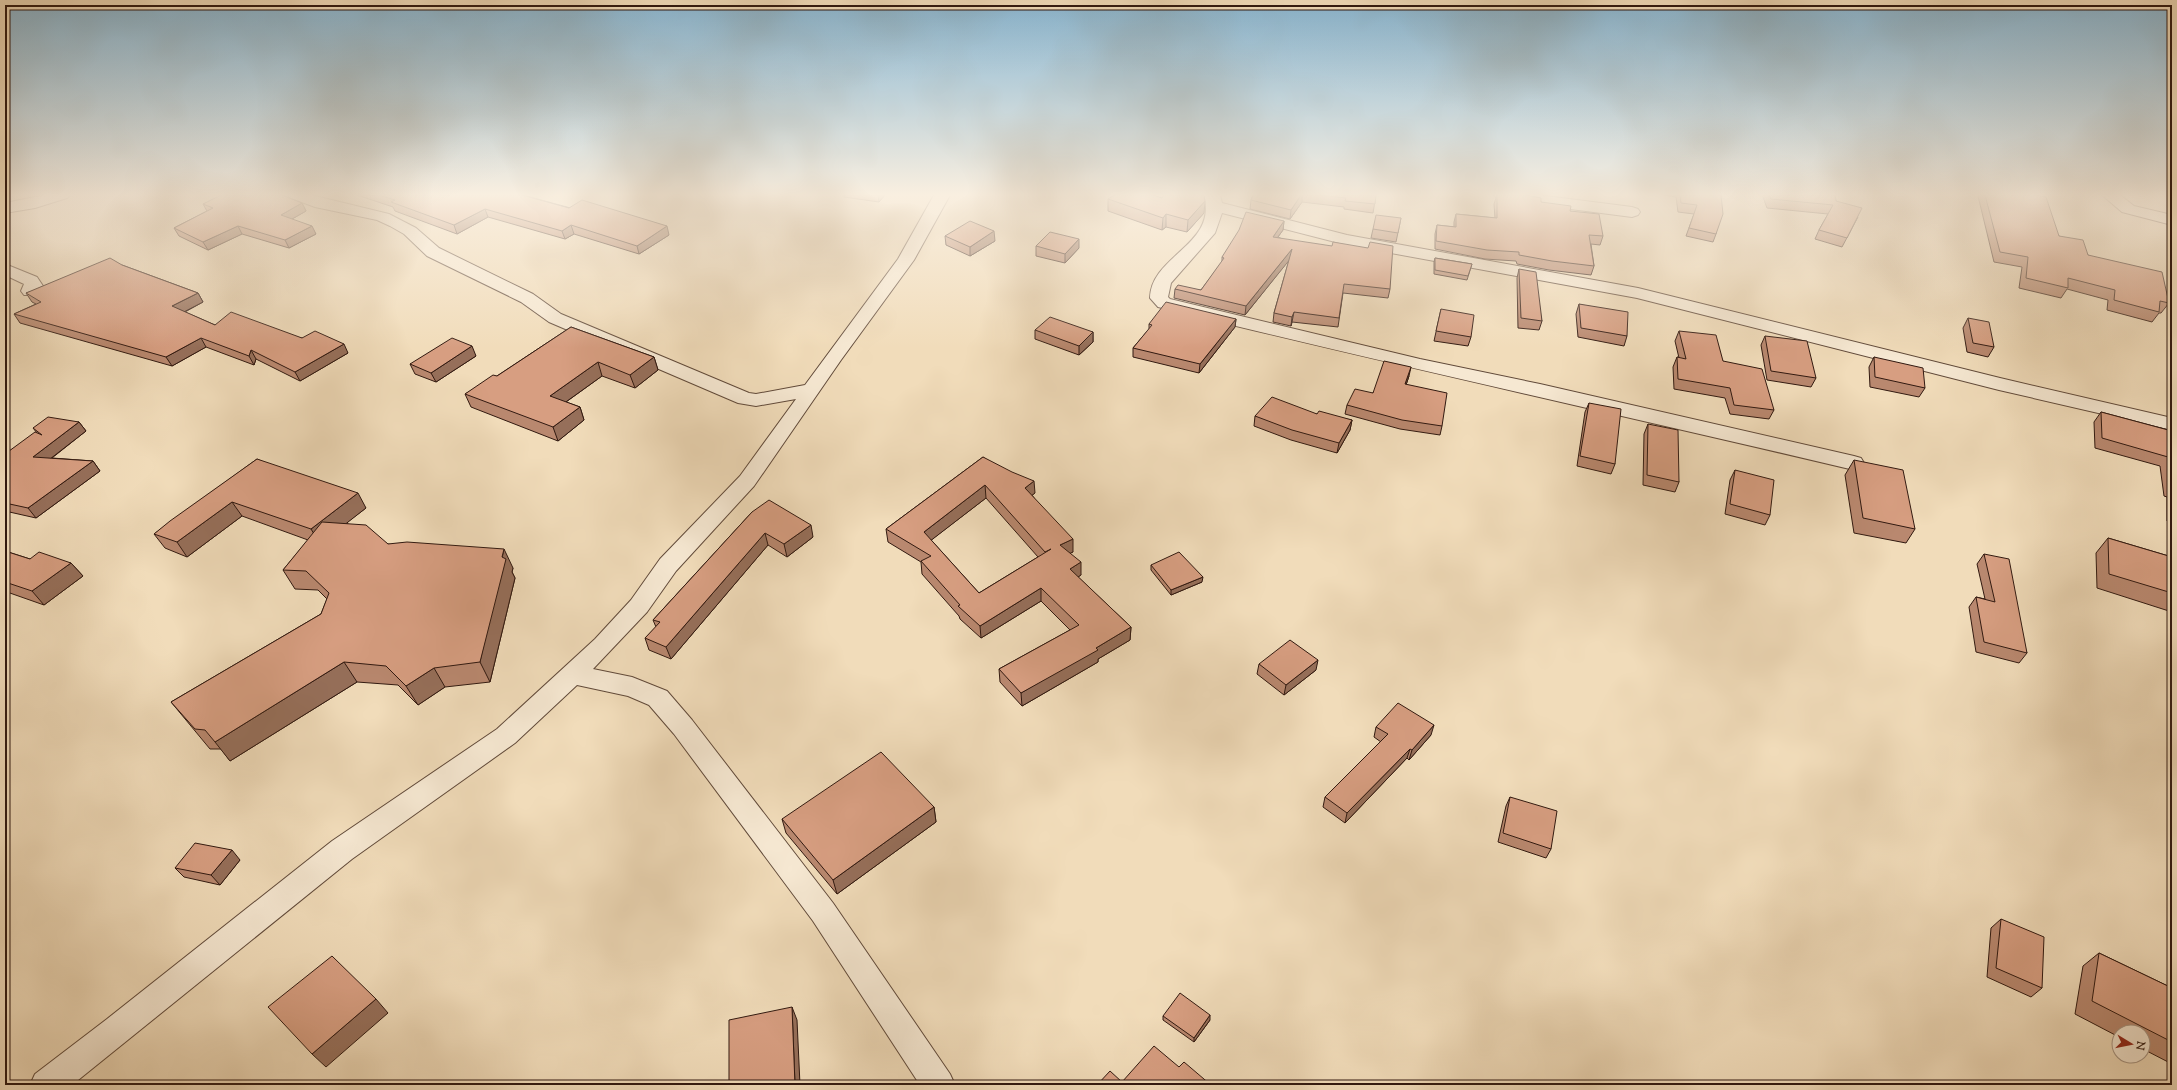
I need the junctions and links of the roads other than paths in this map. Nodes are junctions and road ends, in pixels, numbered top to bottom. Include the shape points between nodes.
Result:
1 (426, 246) edge
2 (914, 246) edge
3 (1196, 246) edge
4 (1379, 246) edge
5 (5, 269) edge
6 (30, 291) edge
7 (811, 390) junction
8 (2172, 424) edge
9 (1854, 463) edge
10 (571, 674) junction
11 (46, 1085) edge
12 (938, 1085) edge

1 - 7 street via 433,252 527,298 555,318 745,399 756,400
2 - 7 street
3 - 9 street via 1158,288 1158,298 1164,303 1420,365
4 - 8 street via 1638,293 1999,384
5 - 6 street via 31,282 34,286
7 - 10 street via 746,481 668,565 640,606
10 - 11 street via 506,736 342,850
10 - 12 street via 632,687 658,698 683,727 822,912

